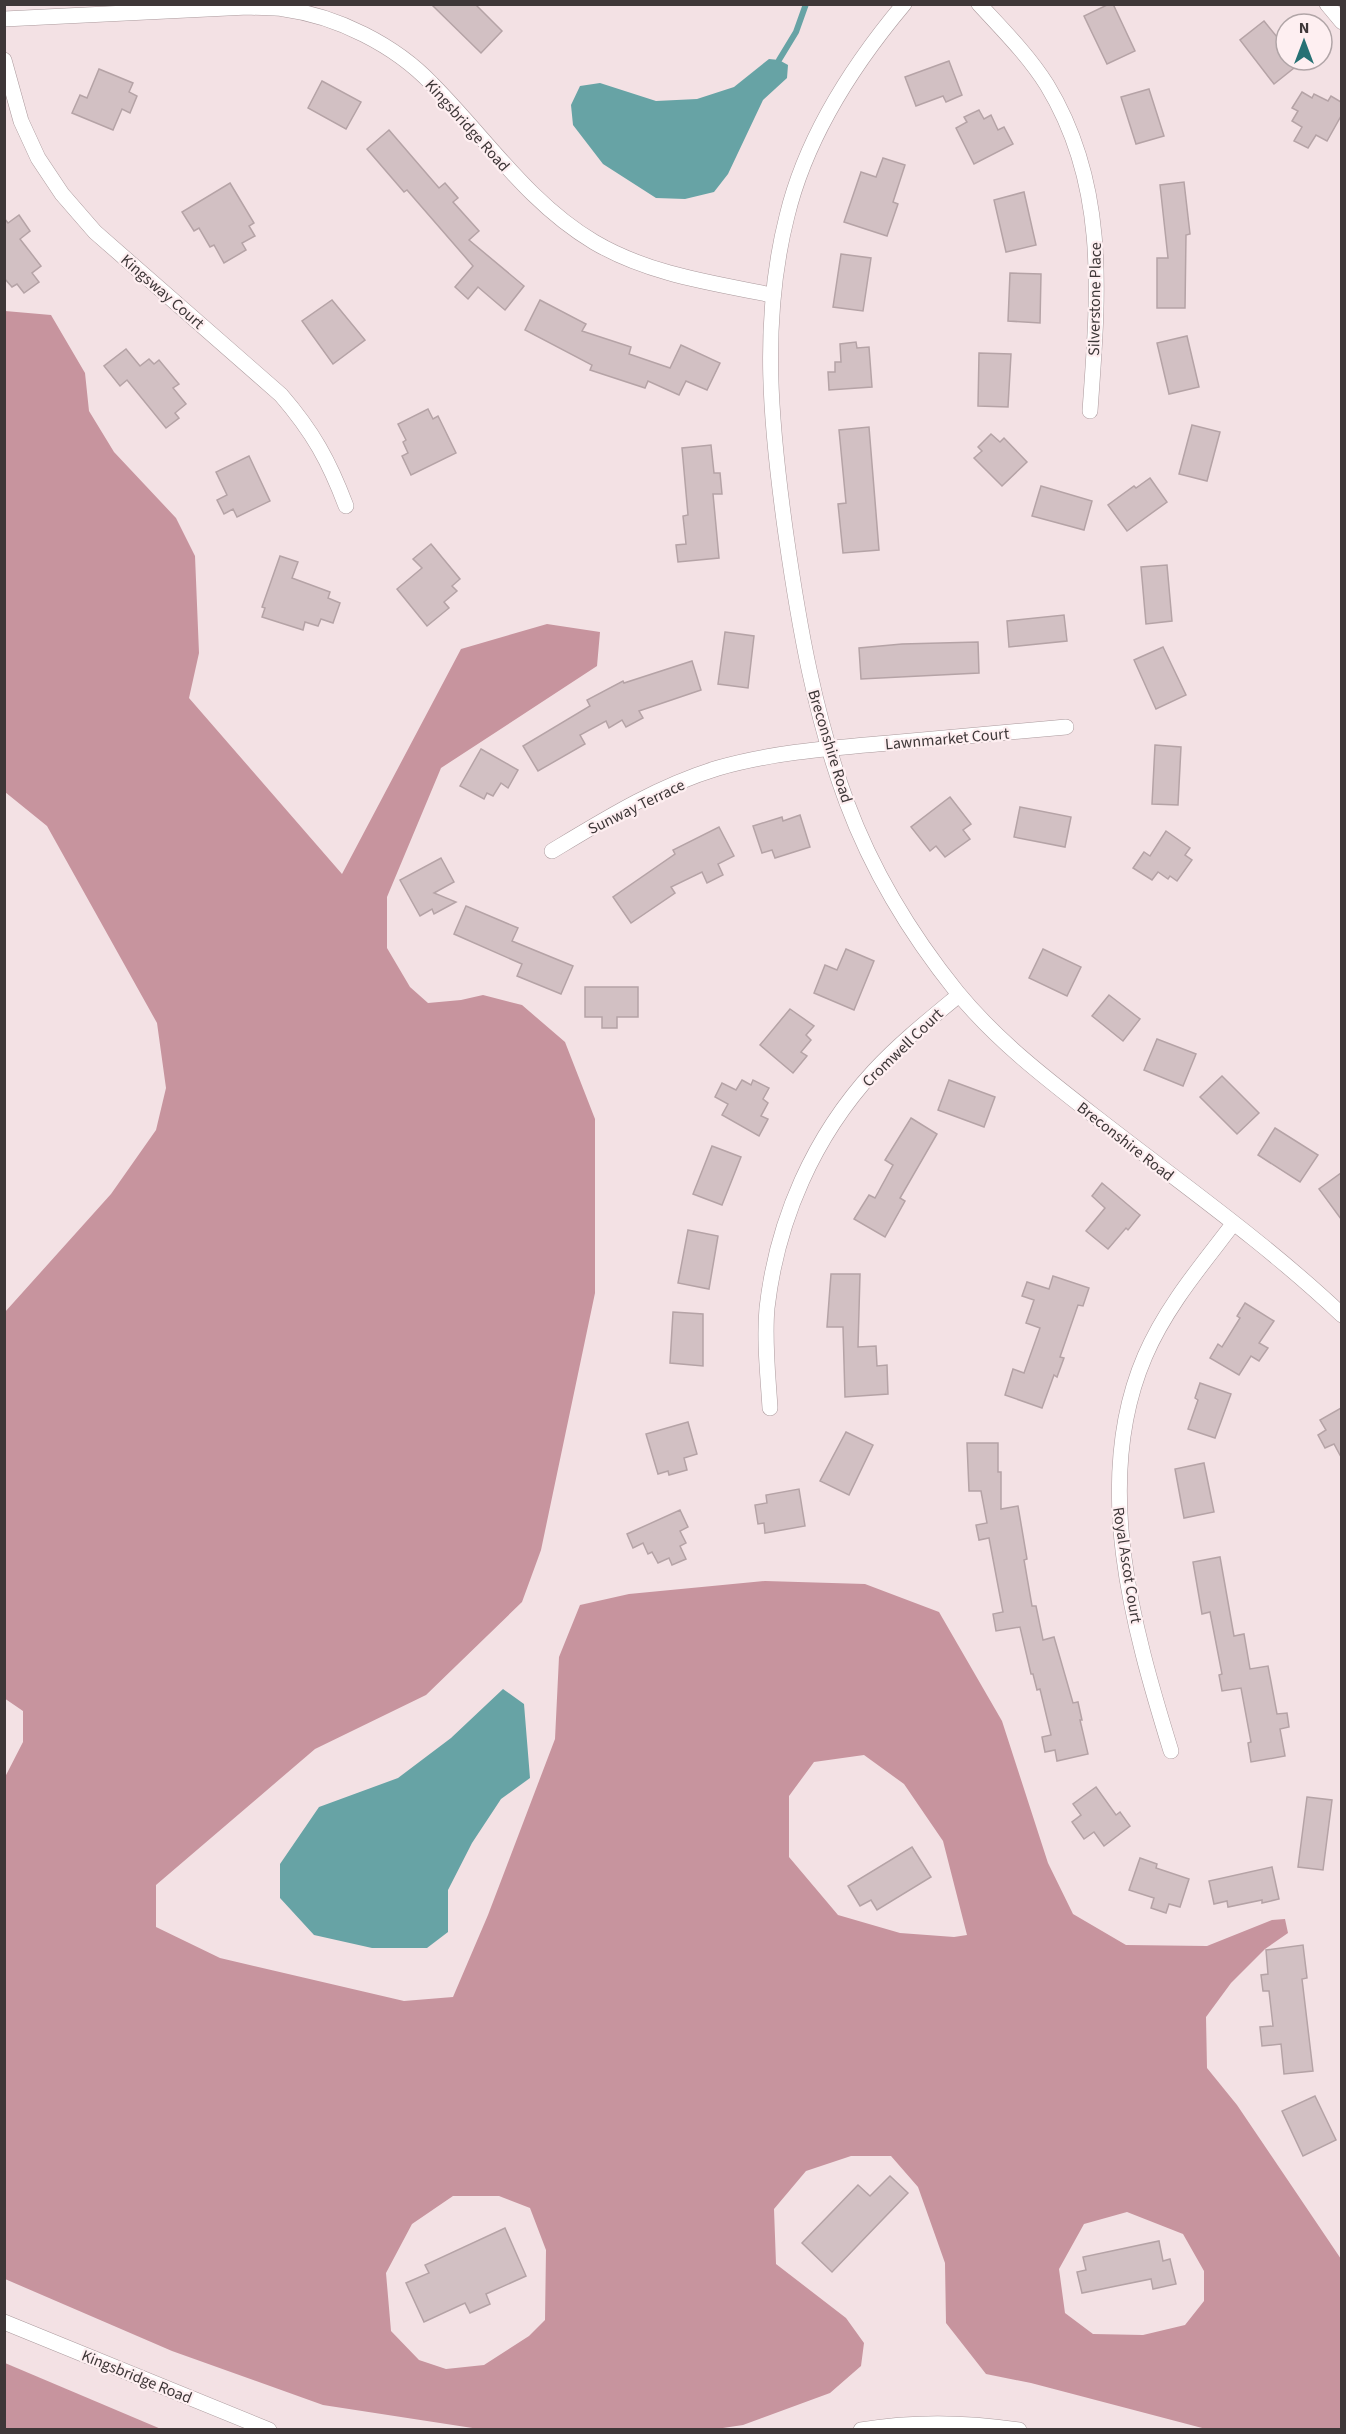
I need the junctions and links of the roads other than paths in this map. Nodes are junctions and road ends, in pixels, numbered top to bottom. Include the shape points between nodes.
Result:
1 (904, 4) edge
2 (979, 4) edge
3 (1327, 4) edge
4 (328, 11) edge
5 (4, 19) edge
6 (1341, 22) edge
7 (4, 60) edge
8 (772, 295) junction
9 (1090, 411) dead end
10 (346, 506) dead end
11 (1066, 727) dead end
12 (829, 748) junction
13 (552, 850) dead end
14 (959, 994) junction
15 (1233, 1224) junction
16 (1341, 1315) edge
17 (770, 1408) dead end
18 (1171, 1751) dead end
19 (4, 2322) edge
20 (269, 2430) edge
21 (861, 2430) edge
22 (1019, 2430) edge

1 - 8 street, Breconshire Road via 851,73 804,163 788,211
2 - 9 street, Silverstone Place via 1020,48 1047,85 1083,170 1097,259
3 - 6 street
4 - 5 street, Kingsbridge Road via 248,7
4 - 8 street, Kingsbridge Road via 398,55 431,82 520,183 594,242 685,278
7 - 10 street, Kingsway Court via 21,121 38,158 62,195 95,232 281,395 320,447
8 - 12 street, Breconshire Road via 769,339 776,462 806,660
11 - 12 street, Lawnmarket Court
12 - 13 street, Sunway Terrace via 718,769 670,786
12 - 14 street, Breconshire Road via 848,806 898,907
14 - 15 street, Breconshire Road via 1006,1044
14 - 17 street, Cromwell Court via 874,1071 843,1108 801,1182 786,1218 767,1309
15 - 16 street, Breconshire Road
15 - 18 street, Royal Ascot Court via 1186,1286 1145,1357 1132,1396 1119,1472 1122,1546 1154,1696
19 - 20 street, Kingsbridge Road
21 - 22 street via 930,2422

